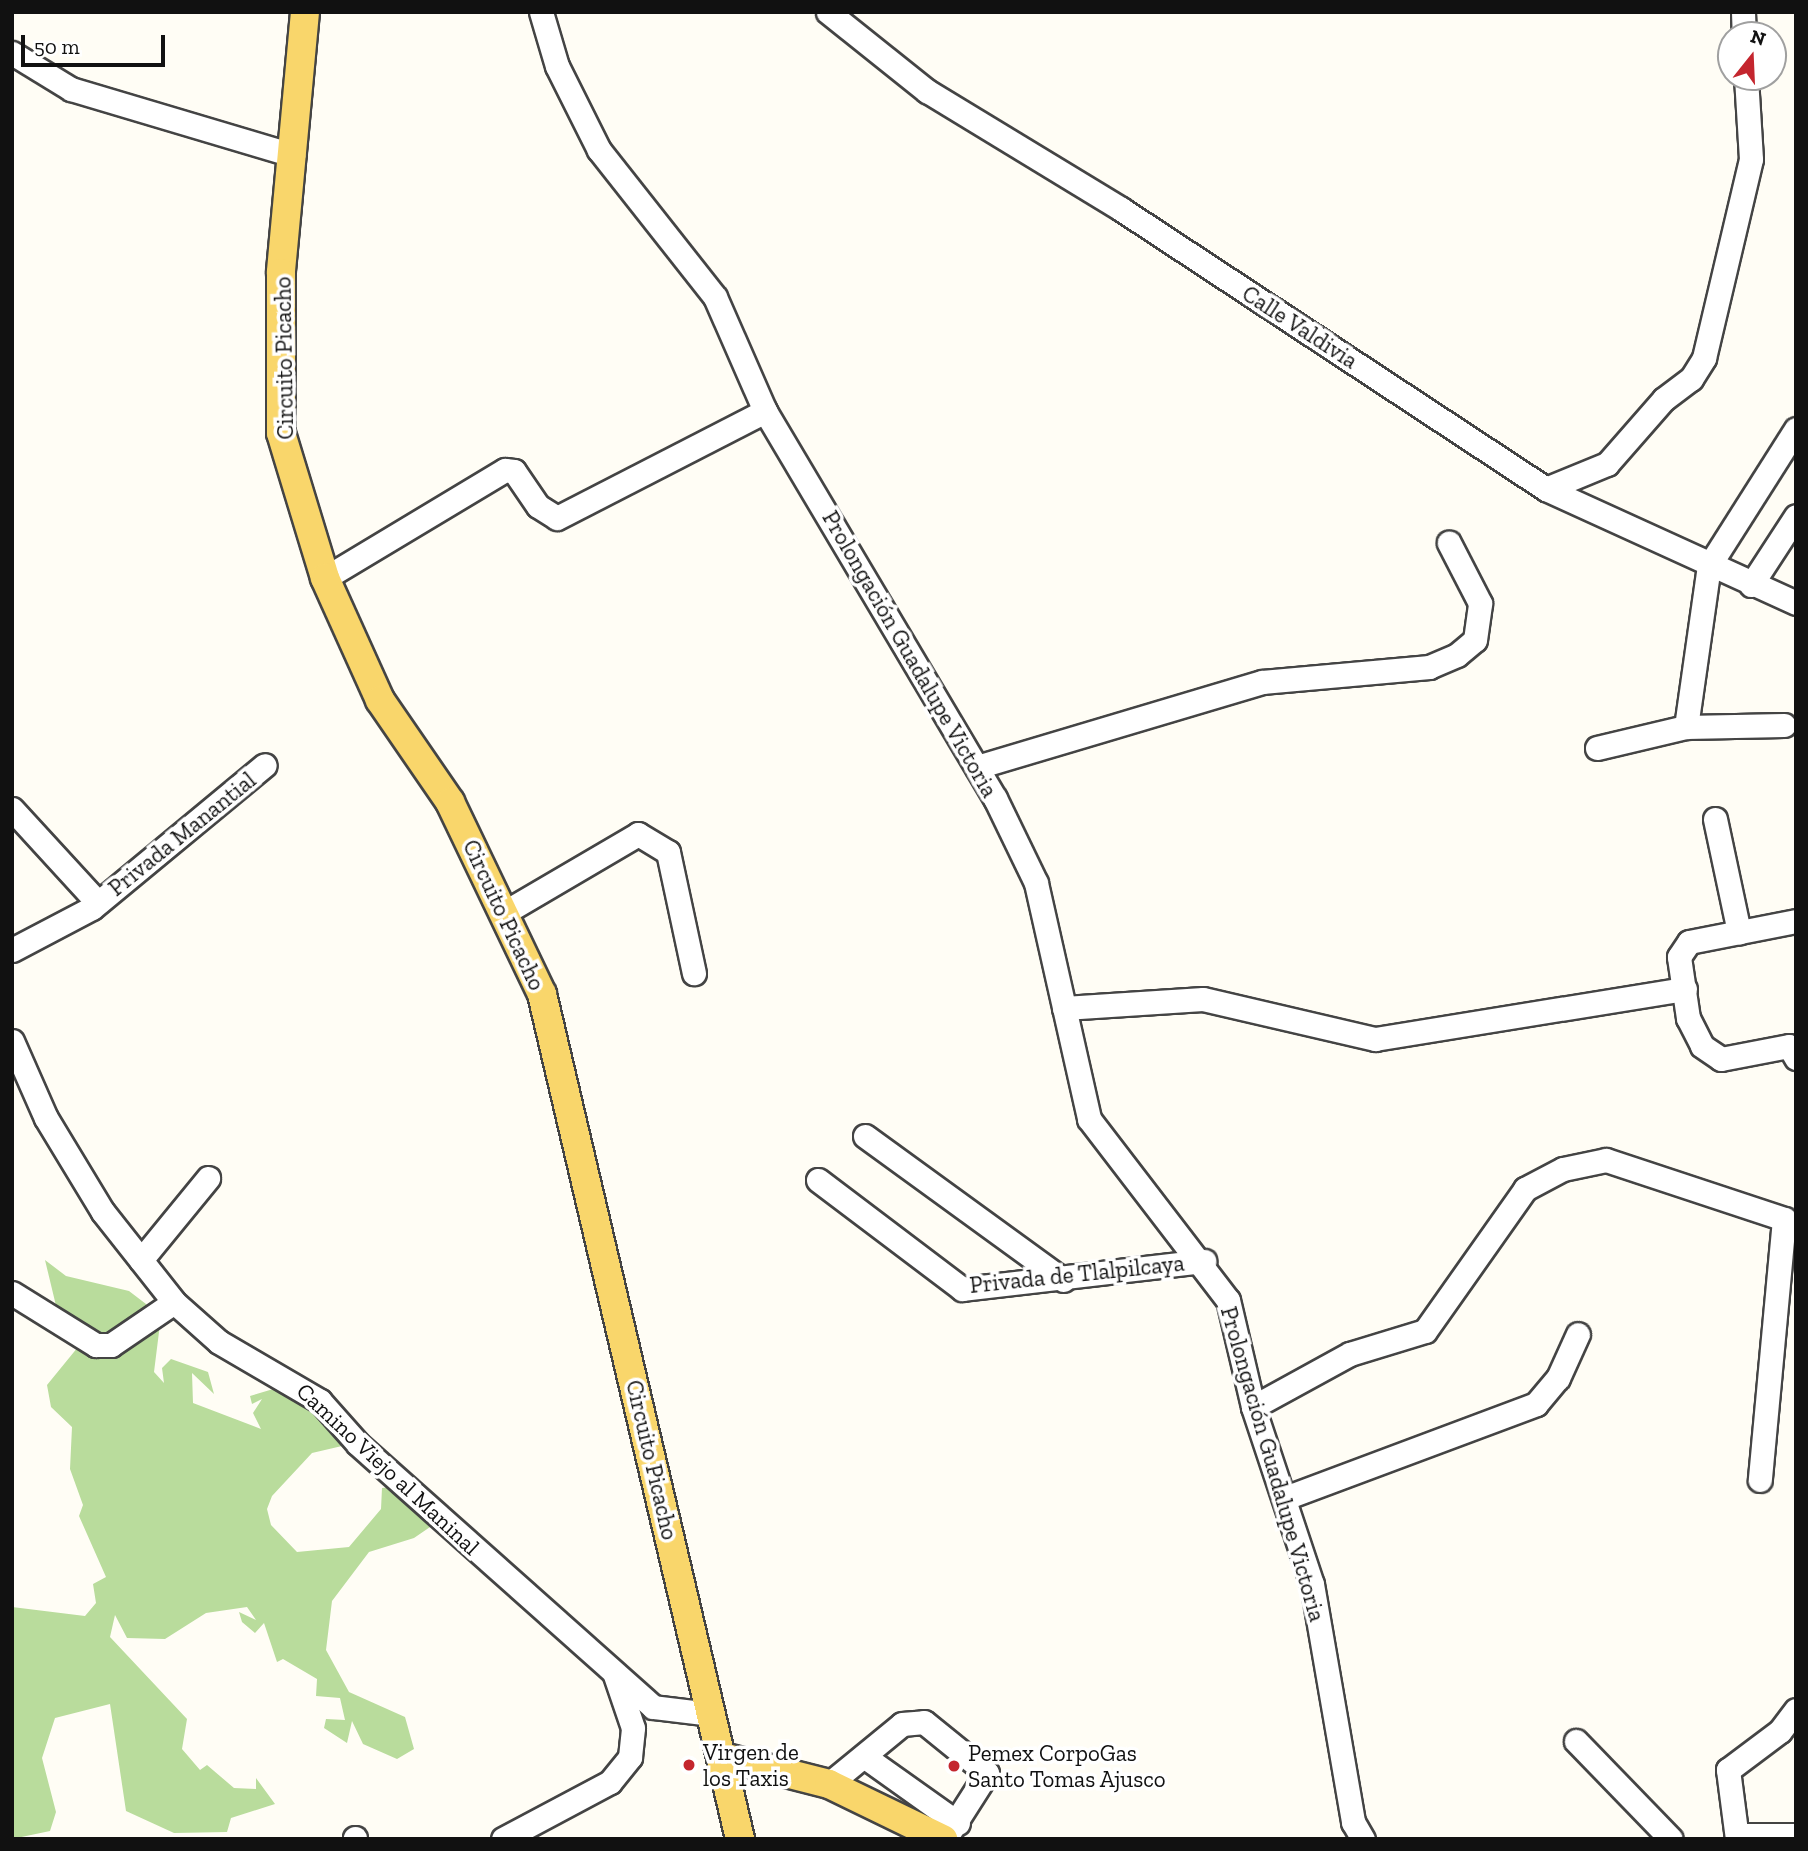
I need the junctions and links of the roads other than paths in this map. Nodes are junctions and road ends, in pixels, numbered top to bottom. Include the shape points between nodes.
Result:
1 (305, 12) edge
2 (541, 12) edge
3 (828, 12) edge
4 (12, 53) edge
5 (1747, 91) edge
6 (293, 155) junction
7 (765, 411) junction
8 (1796, 429) edge
9 (1546, 489) junction
10 (1796, 516) edge
11 (1449, 543) dead end
12 (1709, 566) junction
13 (326, 578) junction
14 (1751, 585) junction
15 (1796, 603) edge
16 (1784, 725) dead end
17 (1686, 727) junction
18 (1597, 748) dead end
19 (265, 765) dead end
20 (977, 767) junction
21 (12, 809) edge
22 (1715, 819) dead end
23 (98, 903) junction
24 (507, 911) junction
25 (1796, 921) edge
26 (1739, 932) junction
27 (12, 950) edge
28 (695, 973) dead end
29 (1685, 989) junction
30 (1064, 1008) junction
31 (12, 1041) edge
32 (1796, 1058) edge
33 (865, 1136) dead end
34 (208, 1178) dead end
35 (818, 1180) dead end
36 (141, 1260) junction
37 (1204, 1261) junction
38 (1063, 1280) junction
39 (12, 1293) edge
40 (174, 1302) junction
41 (1578, 1334) dead end
42 (1253, 1407) junction
43 (1760, 1480) dead end
44 (1285, 1498) junction
45 (614, 1672) junction
46 (1796, 1710) edge
47 (711, 1714) junction
48 (1576, 1741) dead end
49 (723, 1757) junction
50 (865, 1757) junction
51 (829, 1784) junction
52 (949, 1834) edge
53 (1796, 1835) edge
54 (1737, 1837) edge
55 (503, 1839) edge
56 (740, 1839) edge
57 (1363, 1839) edge
58 (1671, 1839) edge

1 - 6 main road, Circuito Picacho
2 - 7 street, Prolongación Guadalupe Victoria via 578,113 599,150 715,298
3 - 9 street, Calle Valdivia via 927,91 1121,209
4 - 6 street via 71,89
5 - 9 street via 1751,159 1703,358 1691,379 1664,399 1607,464
6 - 13 main road, Circuito Picacho via 281,273 281,433
7 - 13 street via 557,518 538,506 521,478 505,470
7 - 20 street, Prolongación Guadalupe Victoria
8 - 12 street
9 - 12 street, Calle Valdivia
10 - 14 street
11 - 20 street via 1480,603 1475,640 1457,654 1429,667 1262,682
12 - 14 street, Calle Valdivia
12 - 17 street
13 - 24 main road, Circuito Picacho via 380,700 450,802
14 - 15 street, Calle Valdivia
16 - 17 street
17 - 18 street
19 - 23 street, Privada Manantial
20 - 30 street, Prolongación Guadalupe Victoria via 1036,883
21 - 23 street
22 - 26 street
23 - 27 street, Privada Manantial
24 - 28 street via 638,834 668,852
24 - 47 main road, Circuito Picacho via 542,994 572,1108
25 - 26 street
26 - 29 street via 1680,949
29 - 30 street via 1375,1039 1203,999
29 - 32 street via 1688,1018 1702,1046 1721,1059 1789,1046
30 - 37 street, Prolongación Guadalupe Victoria via 1089,1119
31 - 36 street, Camino Viejo al Maninal via 46,1118 103,1212
33 - 38 street
34 - 36 street
35 - 38 street, Privada de Tlalpilcaya via 962,1289
36 - 40 street, Camino Viejo al Maninal
37 - 38 street, Privada de Tlalpilcaya
37 - 42 street, Prolongación Guadalupe Victoria via 1228,1300
39 - 40 street via 96,1345 111,1345
40 - 45 street, Camino Viejo al Maninal via 219,1342 320,1401 358,1444
41 - 44 street via 1558,1378 1536,1404
42 - 43 street via 1350,1354 1425,1331 1525,1189 1563,1170 1606,1160 1642,1167 1784,1219
42 - 44 street, Prolongación Guadalupe Victoria
44 - 57 street, Prolongación Guadalupe Victoria via 1311,1584 1353,1822
45 - 47 street, Camino Viejo al Maninal via 653,1707
45 - 55 street via 633,1728 630,1757 610,1782
46 - 54 street via 1780,1731 1728,1770
47 - 49 main road, Circuito Picacho
48 - 58 street
49 - 51 main road
49 - 56 main road, Circuito Picacho
50 - 51 street
50 - 52 street
50 - 52 street via 902,1724 924,1722 987,1773
51 - 52 main road
53 - 54 street

